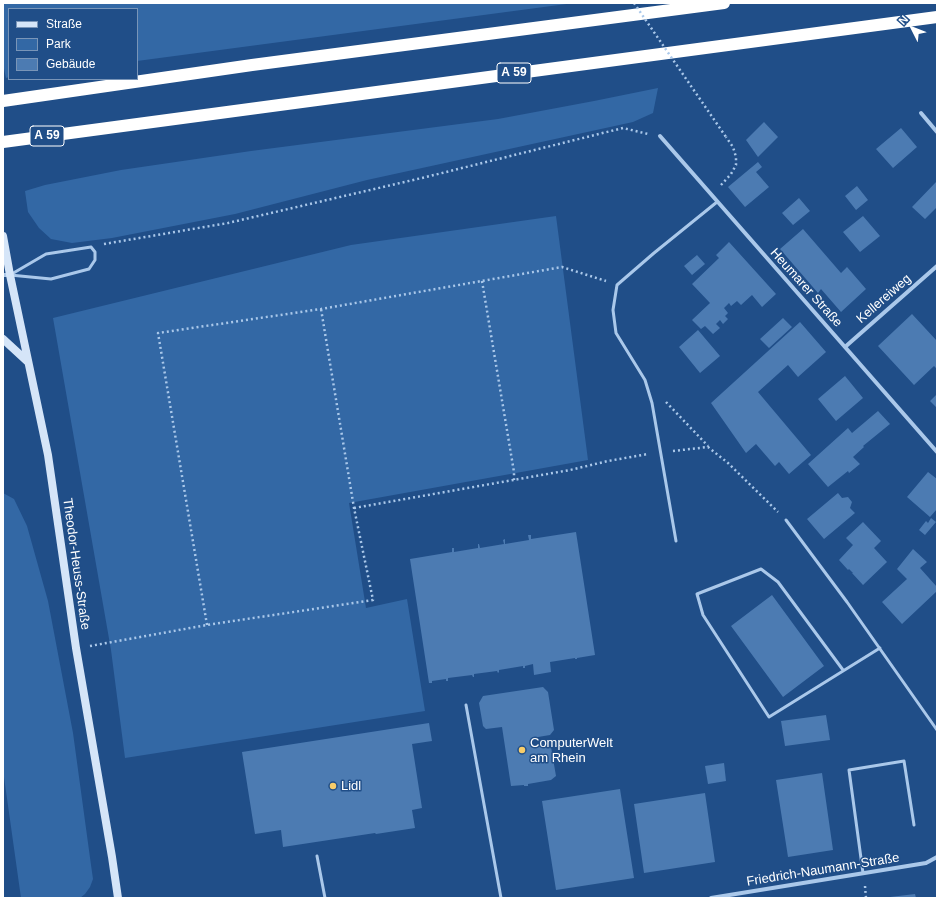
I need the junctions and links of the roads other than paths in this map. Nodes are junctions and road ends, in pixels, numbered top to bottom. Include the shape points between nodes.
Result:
1 (724, 3) edge
2 (937, 17) edge
3 (3, 101) edge
4 (921, 113) dead end
5 (937, 132) edge
6 (660, 136) road end
7 (3, 142) edge
8 (717, 202) junction
9 (3, 236) edge
10 (937, 266) edge
11 (6, 275) edge
12 (3, 339) edge
13 (845, 347) junction
14 (28, 362) junction
15 (937, 452) edge
16 (786, 520) road end
17 (676, 541) dead end
18 (880, 648) junction
19 (843, 670) junction
20 (466, 705) dead end
21 (937, 730) edge
22 (914, 825) dead end
23 (317, 856) dead end
24 (937, 857) edge
25 (863, 873) junction
26 (118, 898) edge
27 (325, 898) edge
28 (501, 898) edge
29 (711, 898) edge

1 - 3 highway via 252,65
2 - 7 highway, A 59
4 - 5 street
6 - 8 street, Heumarer Straße
8 - 13 street, Heumarer Straße
8 - 17 lane via 617,285 613,310 616,333 644,380 652,404
9 - 11 main road, Theodor-Heuss-Straße
10 - 13 street, Kellereiweg
11 - 11 lane via 46,254 90,247 95,252 89,269 51,279
11 - 14 main road, Theodor-Heuss-Straße
12 - 14 main road
13 - 15 street, Heumarer Straße
14 - 26 main road, Theodor-Heuss-Straße via 48,455 76,648
16 - 18 lane
18 - 19 lane
18 - 21 lane
19 - 19 lane via 769,716 703,615 697,594 761,569 778,582
20 - 28 lane
22 - 25 lane via 904,761 849,770
23 - 27 lane
24 - 25 street, Friedrich-Naumann-Straße via 926,863
25 - 29 street, Friedrich-Naumann-Straße

